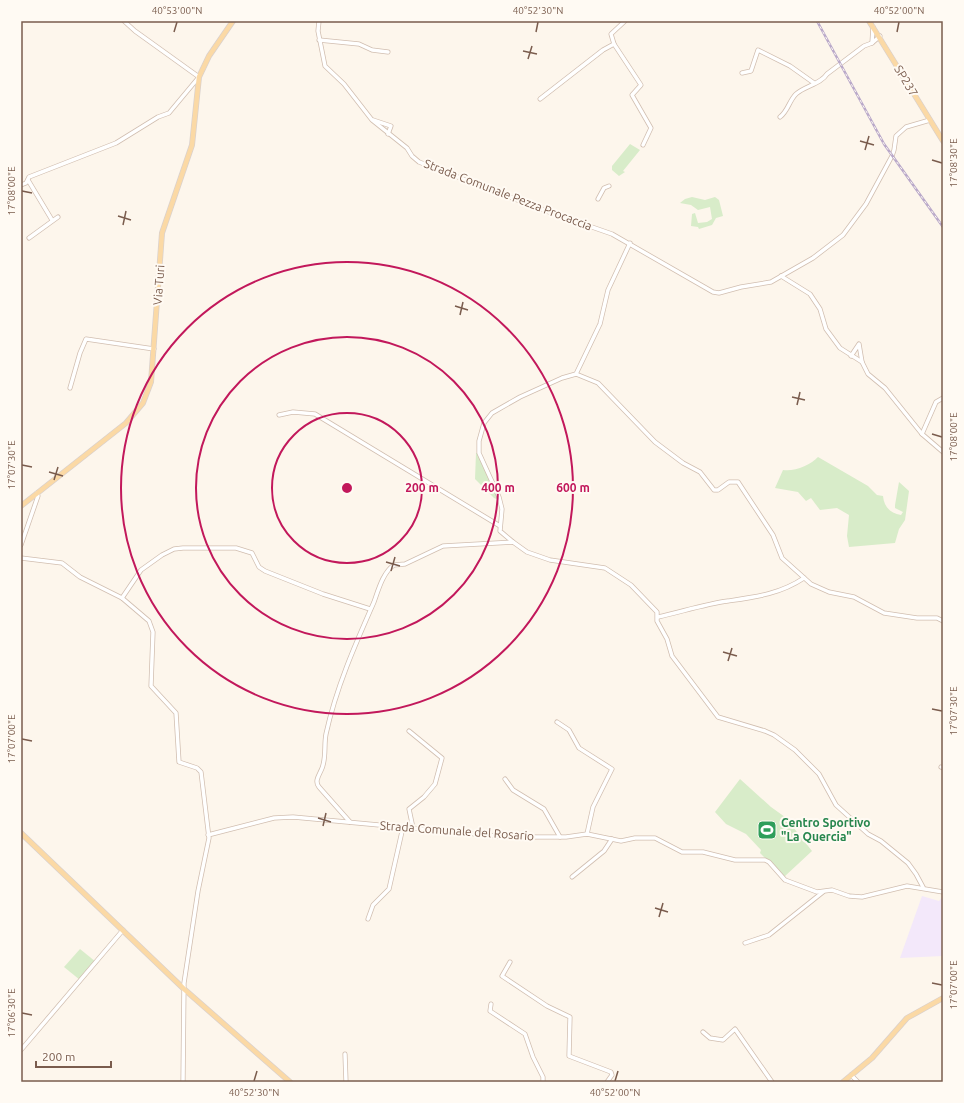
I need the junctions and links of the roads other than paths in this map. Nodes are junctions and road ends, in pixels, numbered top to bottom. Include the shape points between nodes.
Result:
1 (124, 21) edge
2 (234, 21) edge
3 (319, 21) edge
4 (625, 21) edge
5 (871, 23) edge
6 (880, 36) junction
7 (319, 40) junction
8 (872, 43) junction
9 (614, 44) junction
10 (388, 52) dead end
11 (742, 73) dead end
12 (199, 77) junction
13 (814, 83) junction
14 (540, 98) dead end
15 (780, 117) dead end
16 (372, 120) junction
17 (930, 120) junction
18 (388, 134) junction
19 (943, 141) edge
20 (643, 145) dead end
21 (28, 180) junction
22 (21, 185) edge
23 (609, 186) dead end
24 (598, 199) dead end
25 (58, 217) dead end
26 (52, 220) junction
27 (29, 238) dead end
28 (630, 243) junction
29 (781, 276) junction
30 (154, 349) junction
31 (852, 356) junction
32 (862, 362) junction
33 (576, 374) junction
34 (70, 388) dead end
35 (943, 398) edge
36 (280, 415) dead end
37 (922, 434) junction
38 (943, 452) edge
39 (37, 493) junction
40 (21, 506) edge
41 (500, 526) junction
42 (513, 542) junction
43 (21, 545) edge
44 (21, 558) edge
45 (804, 578) junction
46 (122, 598) junction
47 (370, 609) junction
48 (658, 619) junction
49 (943, 621) edge
50 (557, 722) dead end
51 (409, 731) dead end
52 (505, 778) dead end
53 (350, 822) junction
54 (403, 827) junction
55 (413, 828) junction
56 (21, 833) edge
57 (587, 834) junction
58 (208, 835) junction
59 (560, 837) junction
60 (612, 839) junction
61 (572, 877) dead end
62 (925, 888) junction
63 (823, 892) junction
64 (943, 892) edge
65 (368, 919) dead end
66 (123, 930) junction
67 (745, 943) dead end
68 (510, 962) dead end
69 (184, 989) junction
70 (943, 998) edge
71 (491, 1004) dead end
72 (703, 1032) dead end
73 (21, 1050) edge
74 (345, 1054) dead end
75 (851, 1075) junction
76 (183, 1082) edge
77 (290, 1082) edge
78 (346, 1082) edge
79 (543, 1082) edge
80 (607, 1082) edge
81 (772, 1082) edge
82 (843, 1082) edge
83 (858, 1082) edge

1 - 12 street
2 - 12 main road, Via Turi via 209,56
3 - 7 street, Strada Comunale Pezza Procaccia
4 - 9 street via 611,34
5 - 6 main road, SP237 / SP237
5 - 8 street
6 - 8 street
6 - 17 main road, SP237 / SP237
7 - 10 street via 359,44 372,50
7 - 16 street, Strada Comunale Pezza Procaccia via 325,66 344,84
8 - 13 street via 864,46 824,79
9 - 14 street
9 - 20 street via 641,85 632,95 641,105 651,128
11 - 13 street via 751,71 758,50 790,66
12 - 21 street via 169,113 158,116 116,143 29,177
12 - 30 main road, Via Turi via 192,145 162,233
13 - 15 street via 796,95
16 - 18 street, Strada Comunale Pezza Procaccia
16 - 18 street via 392,126
17 - 19 main road, SP237 / SP237
17 - 29 street, Strada Comunale Pezza Procaccia via 906,127 896,136 892,156 866,204 843,235 813,258
18 - 28 street, Strada Comunale Pezza Procaccia via 420,162
21 - 22 street
21 - 26 street
23 - 24 street via 604,188
25 - 26 street
26 - 27 street
28 - 29 street, Strada Comunale Pezza Procaccia via 719,293 771,282
28 - 33 street via 608,290 600,324
29 - 31 street via 810,294 820,309 826,329 840,348
30 - 34 street via 86,339
30 - 39 main road, Via Turi via 150,387 136,413 122,427
31 - 32 street
31 - 32 street via 859,344
32 - 37 street via 868,374 885,388
33 - 41 street via 520,397 492,413 484,423 479,441 480,453 499,497 502,509
33 - 45 street via 598,383 655,442 700,472 714,490 729,482 738,482 773,535 782,558
35 - 37 street via 936,402
36 - 41 street via 293,412 315,414
37 - 38 street
39 - 40 main road, Via Turi
39 - 43 street
41 - 42 street via 500,531
42 - 47 street via 443,546 405,564 394,565 389,569
42 - 48 street via 527,552 550,560 605,568 631,585 654,608
44 - 46 street via 61,562 80,577
45 - 48 street via 789,588
45 - 49 street via 829,592 854,597 884,613 937,618
46 - 47 street via 141,570 170,551 183,548 236,548 252,553 259,567 265,571
46 - 58 street via 152,626 151,686 176,714 179,762 200,770
47 - 53 street via 329,720 324,764 316,783
48 - 62 street via 672,656 718,717 765,731 795,750 819,774 836,805 868,834 908,863
50 - 57 street via 566,727 579,748 613,770 596,801
51 - 55 street via 442,758 435,784 424,798 409,809
52 - 59 street via 510,788 544,809
53 - 54 street, Strada Comunale del Rosario
53 - 58 street, Strada Comunale del Rosario via 274,818
54 - 55 street, Strada Comunale del Rosario
54 - 65 street via 388,889 373,905
55 - 59 street, Strada Comunale del Rosario via 508,837
56 - 66 main road
57 - 59 street, Strada Comunale del Rosario
57 - 60 street, Strada Comunale del Rosario
58 - 69 street
60 - 61 street via 604,850
60 - 63 street, Strada Comunale del Rosario via 621,841 657,838 682,852 703,852 735,860 765,860 785,880
62 - 63 street, Strada Comunale del Rosario via 903,886 862,897 849,896 835,890
62 - 64 street, Strada Comunale del Rosario
63 - 67 street via 769,935
66 - 69 main road
66 - 73 street
68 - 80 street via 502,976 547,1006 570,1017 568,1056 611,1072 612,1075
69 - 76 street
69 - 77 main road
70 - 75 main road via 907,1018 872,1058
71 - 79 street via 490,1011 527,1036
72 - 81 street via 710,1038 723,1040 735,1029
74 - 78 street
75 - 82 main road
75 - 83 street

